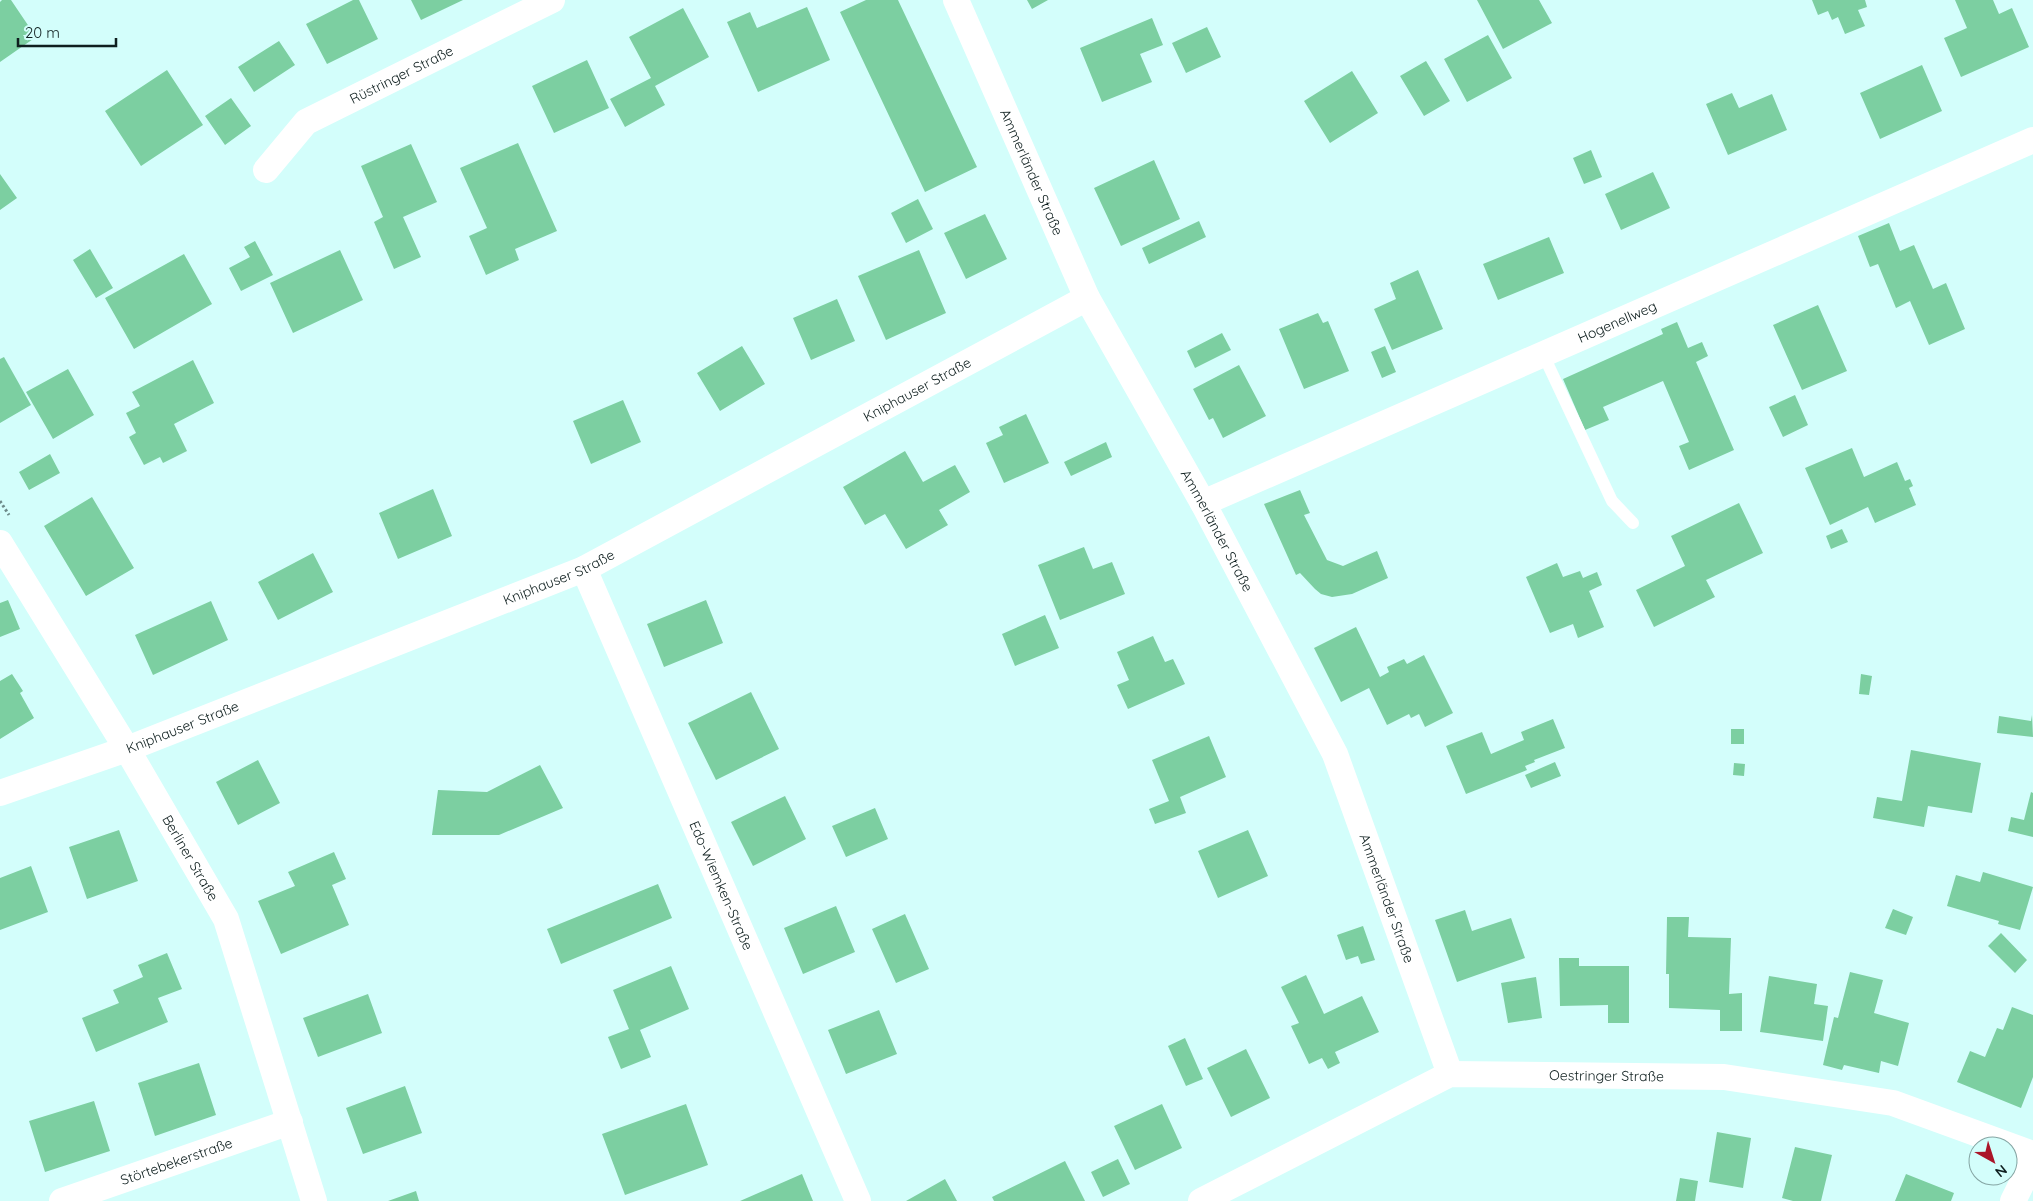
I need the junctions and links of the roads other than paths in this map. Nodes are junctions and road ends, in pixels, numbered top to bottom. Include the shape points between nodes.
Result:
1 (552, 0) edge
2 (956, 0) edge
3 (2033, 140) edge
4 (266, 170) dead end
5 (1087, 298) junction
6 (1543, 354) junction
7 (1203, 503) junction
8 (1633, 523) dead end
9 (0, 544) edge
10 (584, 569) junction
11 (127, 749) junction
12 (0, 793) edge
13 (1450, 1074) junction
14 (290, 1122) junction
15 (2033, 1154) edge
16 (2033, 1161) edge
17 (62, 1201) edge
18 (314, 1201) edge
19 (858, 1201) edge
20 (1201, 1201) edge
21 (2014, 1201) edge

1 - 4 street, Rüstringer Straße via 306,122
2 - 5 street, Ammerländer Straße
3 - 6 street, Hogenellweg
5 - 7 street, Ammerländer Straße
5 - 10 street, Kniphauser Straße
6 - 7 street, Hogenellweg
6 - 8 lane via 1612,501
7 - 13 street, Ammerländer Straße via 1335,754
9 - 11 street, Berliner Straße
10 - 11 street, Kniphauser Straße
10 - 19 street, Edo-Wiemken-Straße
11 - 12 street, Kniphauser Straße
11 - 14 street, Berliner Straße via 226,919
13 - 15 street, Oestringer Straße via 1724,1077 1893,1103
13 - 20 street, Oestringer Straße
14 - 17 street, Störtebekerstraße
14 - 18 street, Berliner Straße
16 - 21 street

